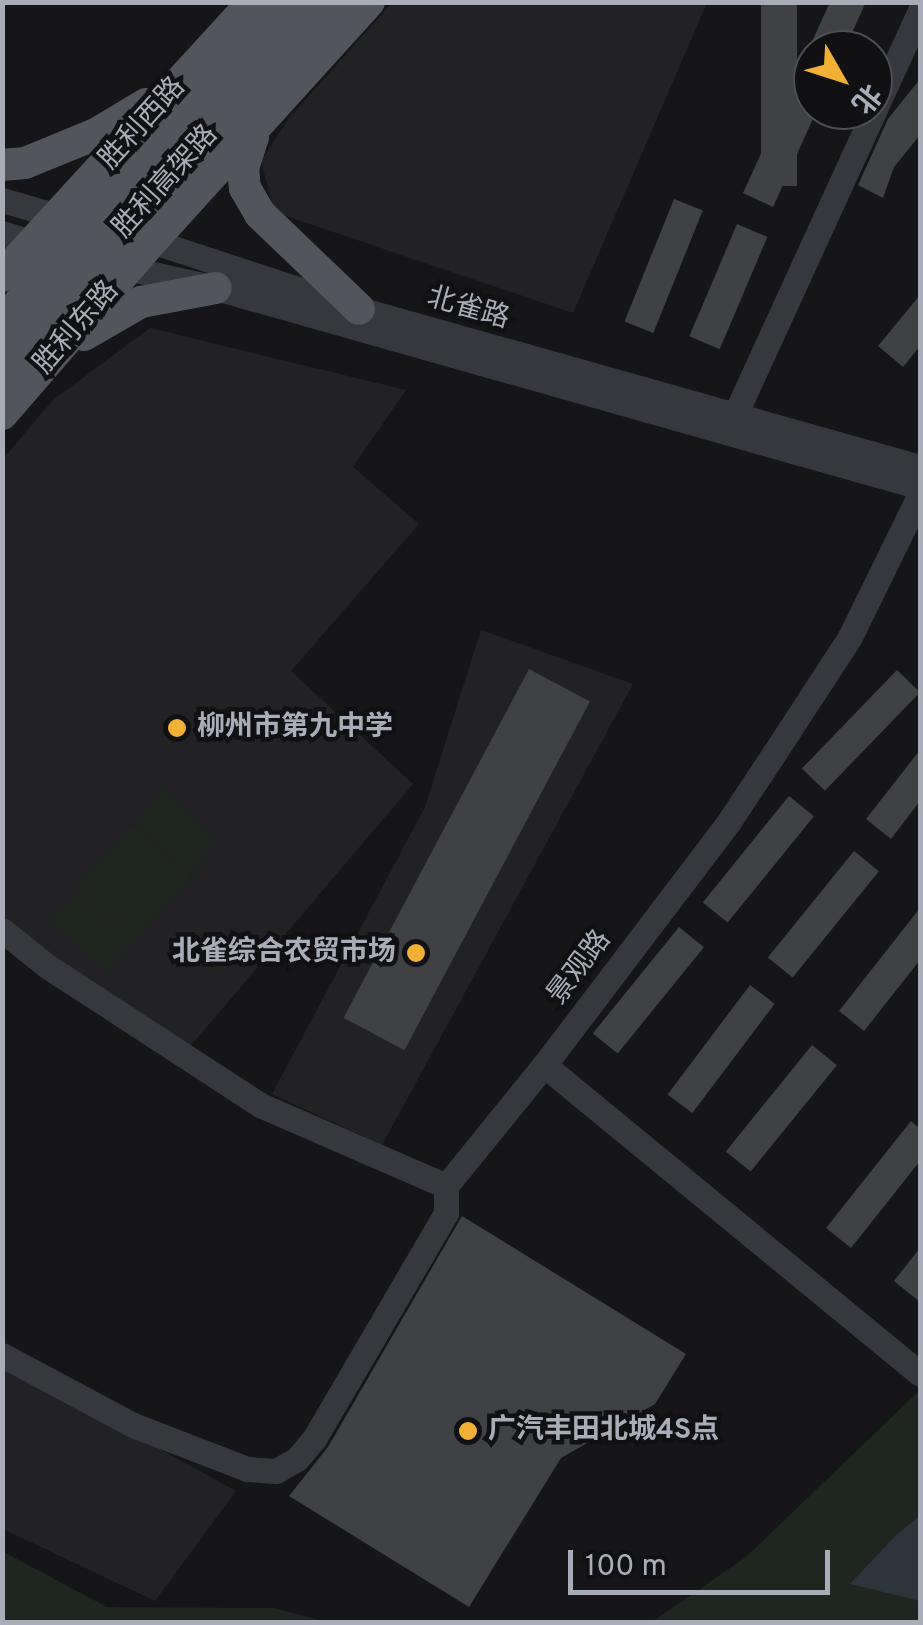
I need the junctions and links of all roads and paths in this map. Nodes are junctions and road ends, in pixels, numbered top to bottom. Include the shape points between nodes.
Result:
1 (253, 2) edge
2 (290, 2) edge
3 (329, 2) edge
4 (369, 2) edge
5 (920, 10) edge
6 (180, 83) junction
7 (255, 132) junction
8 (2, 165) edge
9 (2, 200) edge
10 (136, 216) junction
11 (59, 217) junction
12 (17, 238) edge
13 (128, 269) junction
14 (2, 276) edge
15 (216, 288) junction
16 (2, 295) edge
17 (359, 309) junction
18 (2, 322) edge
19 (2, 362) edge
20 (46, 366) junction
21 (2, 392) edge
22 (2, 414) edge
23 (734, 417) junction
24 (920, 466) edge
25 (920, 491) edge
26 (2, 930) edge
27 (544, 1065) junction
28 (446, 1186) junction
29 (2, 1355) edge
30 (920, 1374) edge

1 - 6 main road, 胜利西路
2 - 10 main road, 胜利高架路, bridge
3 - 10 main road, 胜利高架路, bridge
4 - 7 main road
5 - 23 street
6 - 8 main road via 96,134 25,163
6 - 11 main road, 胜利西路
7 - 10 main road
7 - 17 main road via 243,167 244,188 290,246
9 - 11 street, 北雀路
10 - 11 street, 北雀路
10 - 13 main road, 胜利东路
10 - 16 main road, bridge
10 - 17 street, 北雀路
10 - 18 main road, 胜利高架路, bridge
10 - 19 main road, 胜利高架路, bridge
10 - 21 main road, bridge
11 - 12 main road, 胜利西路
12 - 13 street, 北雀路
12 - 14 main road
13 - 15 street, 北雀路
13 - 20 main road, 胜利东路
15 - 20 main road via 140,302 97,324
15 - 25 street, 北雀路
17 - 23 street, 北雀路
20 - 22 main road, 胜利东路
23 - 24 street, 北雀路
25 - 27 street, 景观路 via 850,637 728,823
26 - 28 street via 260,1105
27 - 28 street, 景观路
27 - 30 street
28 - 29 street via 446,1213 314,1438 276,1471 246,1469 133,1426

